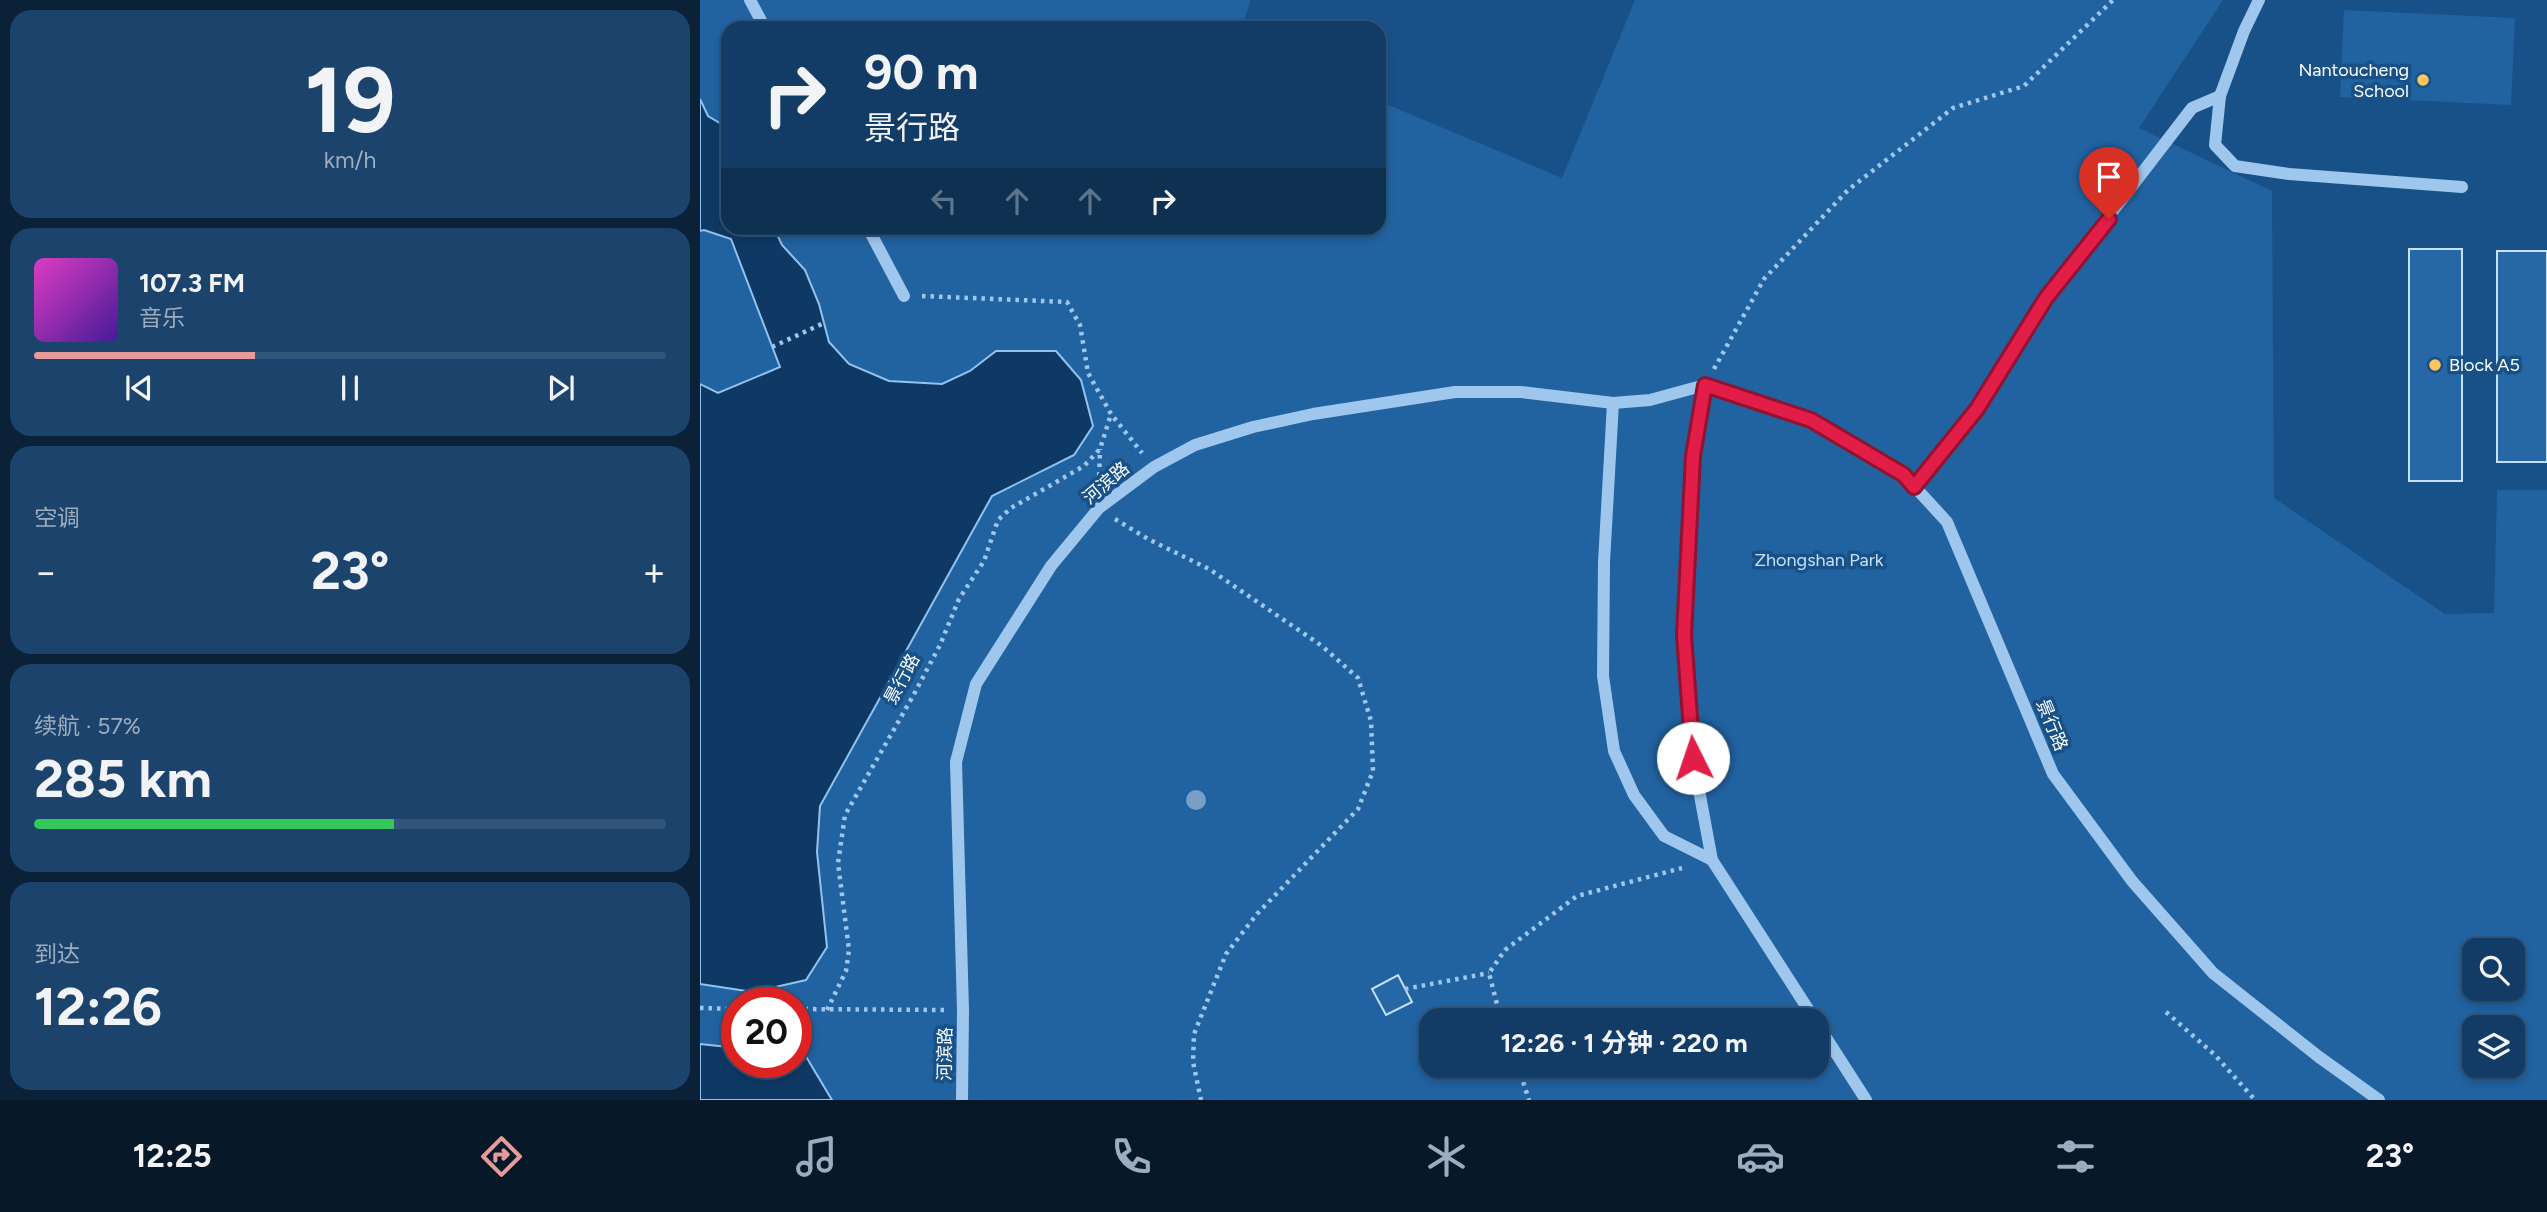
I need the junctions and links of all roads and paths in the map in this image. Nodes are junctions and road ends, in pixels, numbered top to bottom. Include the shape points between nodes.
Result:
1 (750, 0) edge
2 (2113, 0) edge
3 (2259, 0) edge
4 (761, 21) edge
5 (2220, 96) junction
6 (2462, 187) dead end
7 (872, 235) edge
8 (904, 296) joint
9 (824, 323) dead end
10 (772, 346) dead end
11 (1705, 385) junction
12 (1613, 403) junction
13 (1111, 414) junction
14 (1100, 449) junction
15 (1154, 467) junction
16 (1914, 487) junction
17 (1099, 508) junction
18 (1713, 860) junction
19 (1489, 973) junction
20 (1405, 989) dead end
21 (1498, 1008) edge
22 (1808, 1008) edge
23 (700, 1009) edge
24 (721, 1009) edge
25 (812, 1010) edge
26 (827, 1010) junction
27 (963, 1010) junction
28 (2166, 1012) dead end
29 (1829, 1042) edge
30 (1522, 1078) edge
31 (962, 1100) edge
32 (1201, 1100) edge
33 (1529, 1100) edge
34 (1865, 1100) edge
35 (2255, 1100) edge
36 (2379, 1100) edge

1 - 4 lane
2 - 11 path via 2024,86 1953,108 1848,190 1764,279
3 - 5 lane
5 - 6 lane via 2215,145 2235,166
5 - 16 lane via 2192,108 2046,298 1977,409
7 - 8 lane
8 - 13 path via 1067,302 1080,325 1088,373
9 - 10 path
11 - 12 lane, 河滨路 via 1650,400
11 - 16 lane, 景行路 via 1811,420 1904,475
11 - 18 lane via 1693,456 1684,635 1693,758
12 - 15 lane, 河滨路 via 1521,392 1455,392 1252,427 1195,445
12 - 18 lane via 1603,676 1614,751 1634,795 1664,836
13 - 14 path
13 - 15 path
14 - 17 path
14 - 26 path, 景行路 via 1084,466 998,520 984,561 959,598 914,696 845,814 838,863 849,950 846,971
15 - 17 lane, 河滨路
16 - 36 lane, 景行路 via 1947,523 2053,774 2132,881 2213,973
17 - 27 lane, 河滨路 via 1051,566 1012,626 976,684 964,723 956,762
17 - 32 path via 1209,569 1322,646 1358,678 1371,721 1373,771 1358,809 1257,914 1226,954 1194,1034 1193,1062
18 - 19 path via 1577,896 1505,950
18 - 22 lane
19 - 20 path
19 - 21 path
23 - 24 path
25 - 26 path
26 - 27 path
27 - 31 lane, 河滨路
28 - 35 path via 2215,1055
29 - 34 lane
30 - 33 path

